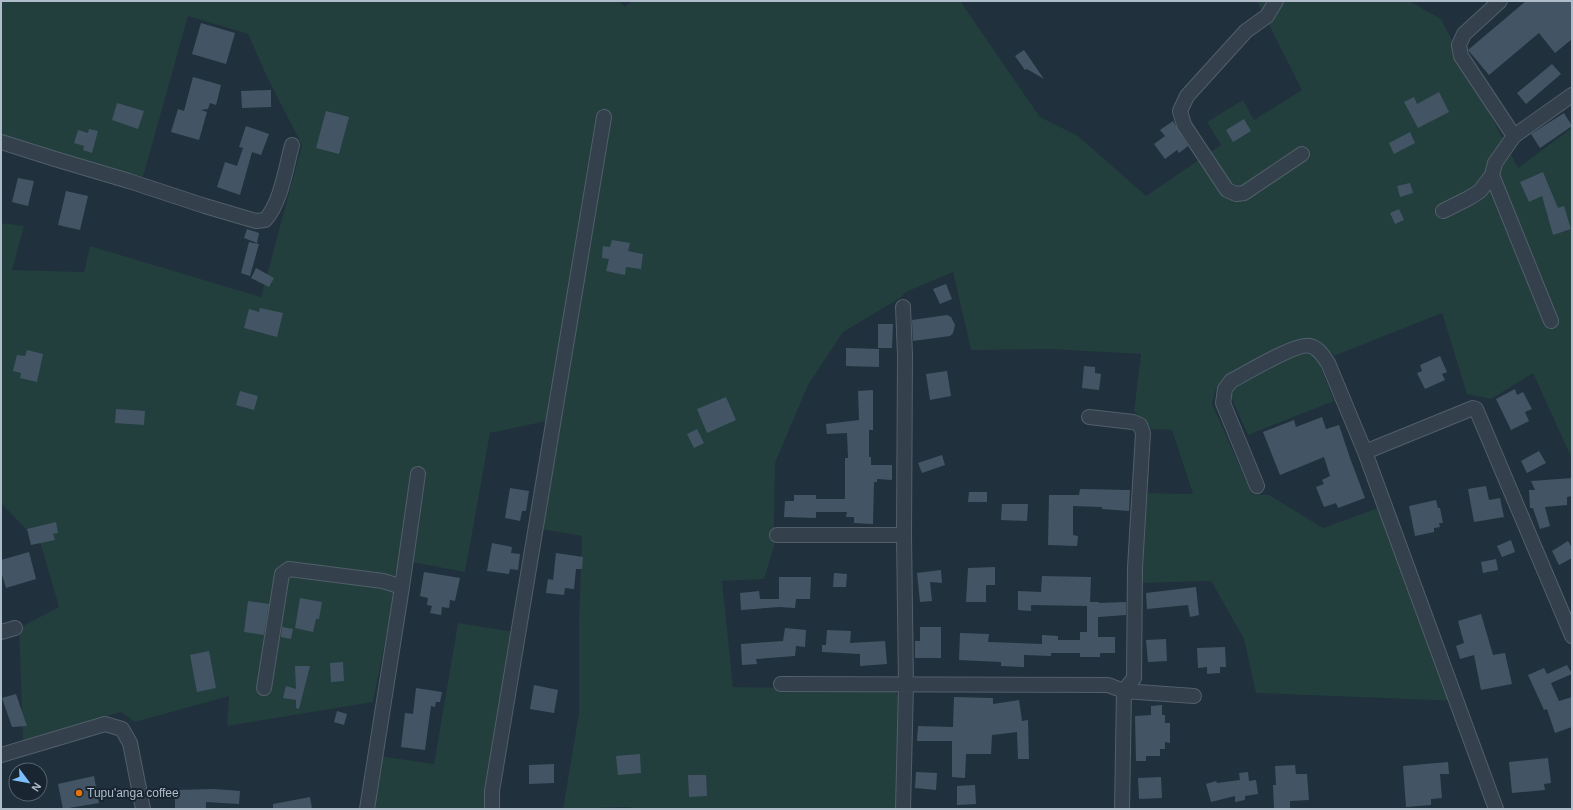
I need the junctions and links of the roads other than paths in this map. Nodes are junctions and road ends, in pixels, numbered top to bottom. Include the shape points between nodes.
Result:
1 (1276, 1) edge
2 (1500, 1) edge
3 (1572, 95) edge
4 (604, 117) dead end
5 (1514, 136) junction
6 (1, 142) edge
7 (292, 145) dead end
8 (1302, 154) dead end
9 (1492, 175) junction
10 (1444, 211) dead end
11 (903, 307) dead end
12 (1551, 321) dead end
13 (1089, 417) dead end
14 (1365, 452) junction
15 (418, 474) dead end
16 (1257, 486) dead end
17 (777, 535) dead end
18 (904, 535) junction
19 (402, 587) junction
20 (15, 628) dead end
21 (1, 632) edge
22 (1572, 636) edge
23 (781, 684) dead end
24 (906, 685) junction
25 (264, 688) dead end
26 (1124, 691) junction
27 (1194, 696) dead end
28 (1, 755) edge
29 (143, 809) edge
30 (367, 809) edge
31 (492, 809) edge
32 (903, 809) edge
33 (1122, 809) edge
34 (1496, 809) edge

1 - 8 street via 1267,16 1246,31 1187,96 1180,111 1184,125 1227,190 1236,194 1244,193
2 - 5 street via 1464,34 1459,45 1461,56
3 - 5 street
4 - 31 street via 492,791
5 - 9 street via 1495,163
6 - 7 street via 256,220 265,220 272,213
9 - 10 street via 1480,191
9 - 12 street
11 - 18 street
13 - 26 street via 1133,422 1140,425 1144,433 1135,568 1134,678
14 - 16 street via 1321,352 1310,346 1297,347 1231,381 1225,389 1223,403
14 - 22 street via 1473,408 1476,409
14 - 34 street
15 - 19 street
17 - 18 street
18 - 24 street
19 - 25 street via 383,581 289,569 282,574
19 - 30 street
20 - 21 street
23 - 24 street
24 - 26 street via 1108,685
24 - 32 street
26 - 27 street
26 - 33 street
28 - 29 street via 106,724 122,729 130,743

